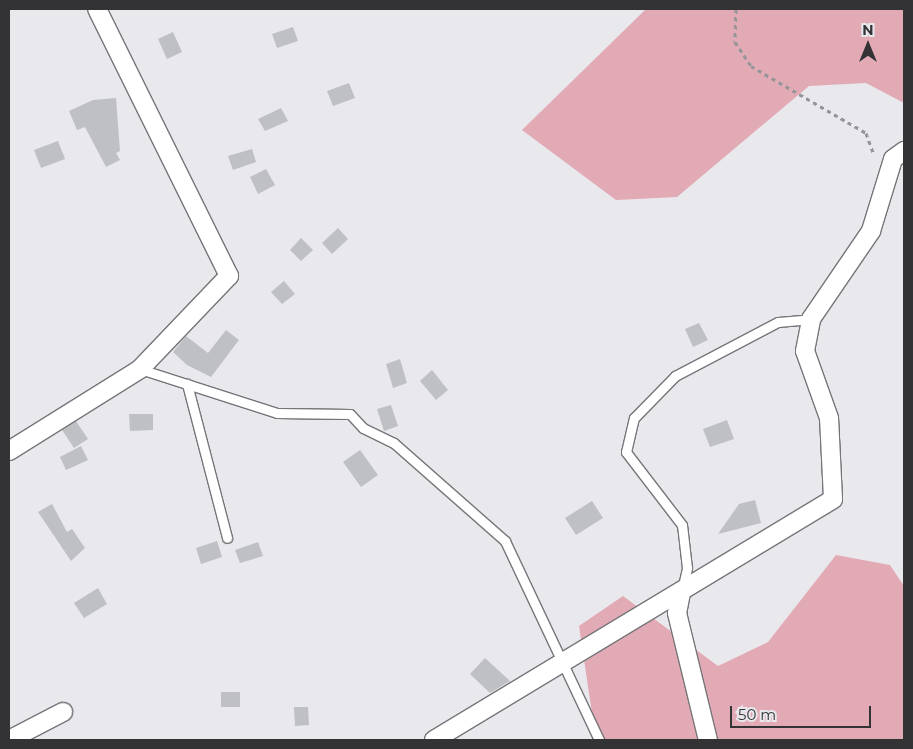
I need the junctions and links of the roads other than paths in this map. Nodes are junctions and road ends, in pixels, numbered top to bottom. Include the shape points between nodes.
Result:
1 (97, 9) edge
2 (904, 151) edge
3 (811, 319) junction
4 (140, 369) junction
5 (188, 384) junction
6 (9, 451) edge
7 (227, 538) dead end
8 (681, 593) junction
9 (562, 663) junction
10 (63, 712) dead end
11 (9, 740) edge
12 (434, 740) edge
13 (599, 740) edge
14 (708, 740) edge

1 - 4 street via 229,276
2 - 3 street via 892,159 871,231
3 - 8 street via 806,351 829,418 833,499
3 - 8 lane via 778,322 675,376 634,418 626,452 682,525 687,568
4 - 5 lane
4 - 6 street
5 - 7 lane
5 - 9 lane via 278,413 350,414 363,428 394,443 505,541
8 - 9 street
8 - 14 street via 677,613
9 - 12 street
9 - 13 lane
10 - 11 street

